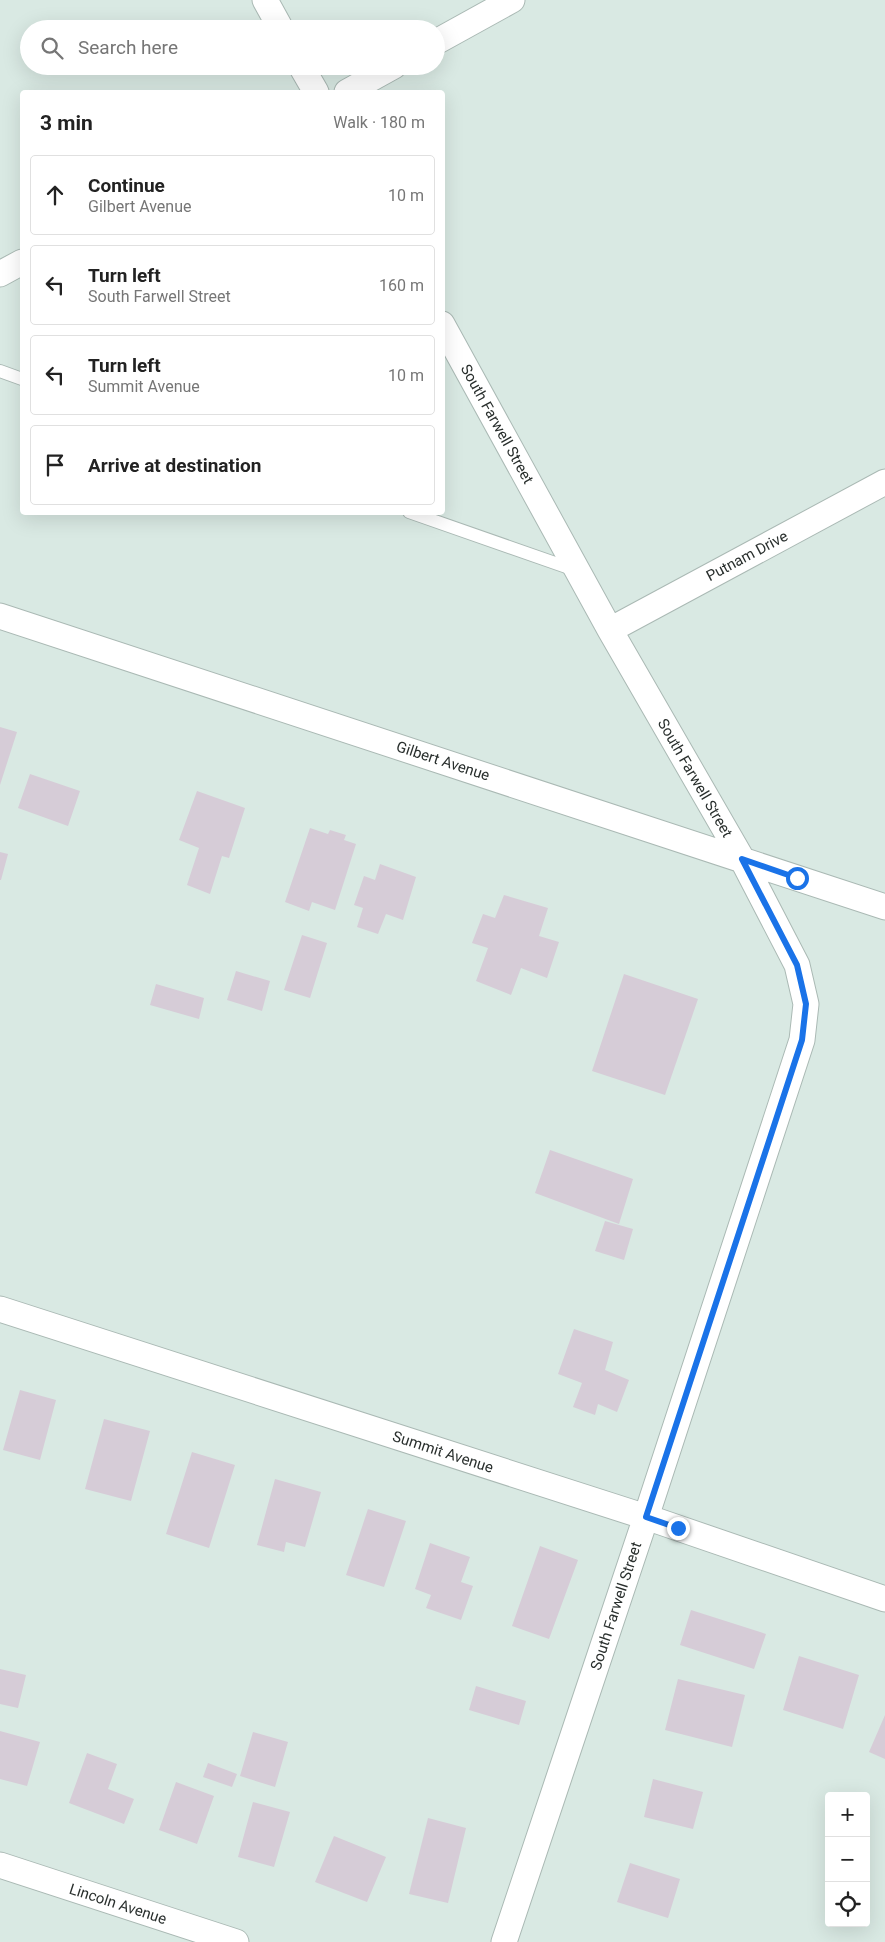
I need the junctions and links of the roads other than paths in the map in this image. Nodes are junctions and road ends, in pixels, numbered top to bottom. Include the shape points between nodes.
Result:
1 (265, 0) edge
2 (512, 0) edge
3 (276, 20) edge
4 (445, 37) edge
5 (306, 75) edge
6 (378, 75) edge
7 (315, 90) edge
8 (351, 90) edge
9 (20, 263) edge
10 (0, 274) edge
11 (445, 329) edge
12 (0, 371) edge
13 (20, 378) edge
14 (885, 482) edge
15 (418, 515) edge
16 (578, 571) junction
17 (0, 616) edge
18 (610, 630) junction
19 (742, 859) junction
20 (885, 907) edge
21 (0, 1309) edge
22 (646, 1517) junction
23 (885, 1599) edge
24 (0, 1865) edge
25 (236, 1942) edge
26 (504, 1942) edge

1 - 3 street
2 - 4 street
5 - 7 street
6 - 8 street
9 - 10 street
11 - 16 street, South Farwell Street
12 - 13 lane
14 - 18 street, Putnam Drive
15 - 16 lane
16 - 18 street, South Farwell Street
17 - 19 street, Gilbert Avenue
18 - 19 street, South Farwell Street
19 - 20 street, Gilbert Avenue
19 - 22 street, South Farwell Street via 797,965 806,1004 802,1040
21 - 22 street, Summit Avenue
22 - 23 street, Summit Avenue
22 - 26 street, South Farwell Street
24 - 25 street, Lincoln Avenue

